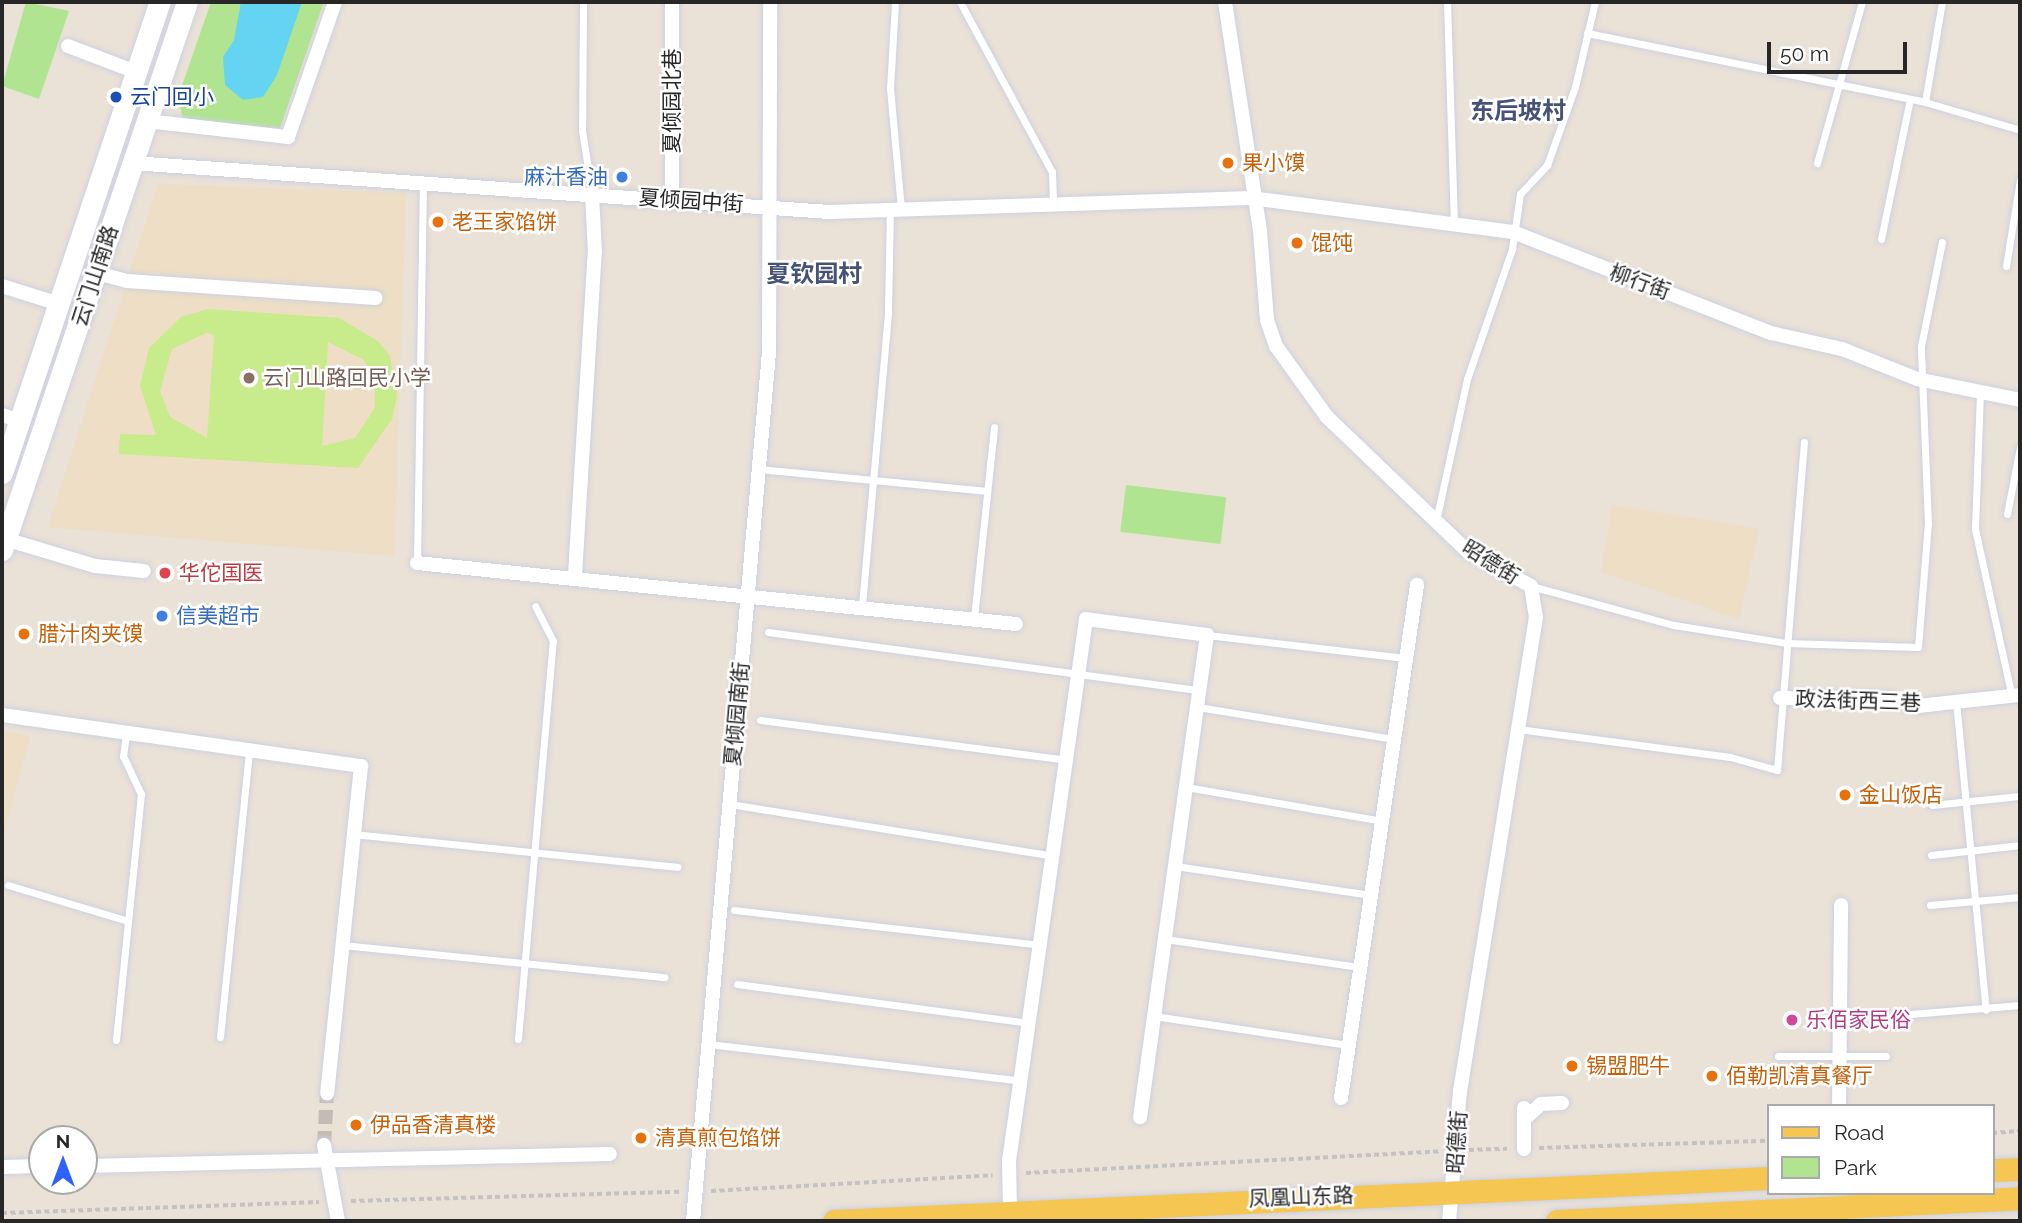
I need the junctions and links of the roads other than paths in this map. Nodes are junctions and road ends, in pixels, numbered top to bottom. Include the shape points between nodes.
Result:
1 (160, 2) edge
2 (187, 2) edge
3 (335, 2) edge
4 (583, 2) edge
5 (672, 2) edge
6 (770, 2) edge
7 (895, 2) edge
8 (960, 2) edge
9 (1224, 2) edge
10 (1447, 2) edge
11 (1595, 2) edge
12 (1862, 2) edge
13 (1942, 2) edge
14 (1587, 33) junction
15 (68, 46) dead end
16 (136, 72) junction
17 (1842, 84) junction
18 (1910, 99) junction
19 (1925, 102) junction
20 (147, 121) junction
21 (2020, 130) edge
22 (132, 163) junction
23 (1817, 163) dead end
24 (2020, 180) edge
25 (424, 184) junction
26 (592, 194) junction
27 (1251, 198) junction
28 (671, 199) junction
29 (1053, 204) junction
30 (771, 206) junction
31 (896, 210) junction
32 (1454, 224) junction
33 (1513, 232) junction
34 (1881, 239) dead end
35 (1942, 242) dead end
36 (2006, 266) dead end
37 (97, 273) junction
38 (2, 286) edge
39 (375, 298) dead end
40 (59, 304) junction
41 (1926, 381) junction
42 (1980, 388) junction
43 (2020, 400) edge
44 (10, 418) edge
45 (994, 427) dead end
46 (1804, 442) dead end
47 (2020, 447) edge
48 (759, 470) junction
49 (2, 473) edge
50 (874, 480) junction
51 (987, 491) junction
52 (2007, 514) dead end
53 (1436, 521) junction
54 (4, 545) edge
55 (417, 563) joint
56 (144, 571) dead end
57 (575, 575) junction
58 (1417, 585) dead end
59 (1531, 586) junction
60 (748, 592) junction
61 (534, 606) dead end
62 (862, 606) junction
63 (974, 618) junction
64 (1016, 624) dead end
65 (768, 632) dead end
66 (1207, 635) junction
67 (1786, 643) junction
68 (1406, 658) junction
69 (1078, 674) junction
70 (1199, 690) junction
71 (2016, 696) edge
72 (1780, 698) junction
73 (1956, 699) junction
74 (1197, 706) junction
75 (2, 715) edge
76 (760, 720) dead end
77 (1518, 729) junction
78 (125, 735) junction
79 (1394, 739) junction
80 (249, 751) junction
81 (1067, 760) junction
82 (1186, 787) junction
83 (2020, 796) edge
84 (1966, 803) junction
85 (736, 805) dead end
86 (1932, 805) dead end
87 (1382, 821) junction
88 (354, 834) junction
89 (2020, 845) edge
90 (1970, 850) junction
91 (534, 852) junction
92 (1931, 855) dead end
93 (1054, 856) junction
94 (1175, 866) junction
95 (677, 867) dead end
96 (8, 885) dead end
97 (1371, 895) junction
98 (2020, 897) edge
99 (1975, 901) junction
100 (1841, 905) dead end
101 (1930, 905) dead end
102 (734, 910) dead end
103 (128, 921) junction
104 (1165, 939) junction
105 (342, 945) junction
106 (1041, 946) junction
107 (524, 963) junction
108 (1360, 967) junction
109 (664, 976) dead end
110 (737, 984) dead end
111 (2020, 1005) edge
112 (1986, 1010) junction
113 (1911, 1014) dead end
114 (1154, 1016) junction
115 (1031, 1023) junction
116 (220, 1037) dead end
117 (518, 1039) dead end
118 (116, 1040) dead end
119 (717, 1045) dead end
120 (1348, 1045) junction
121 (1777, 1056) dead end
122 (1838, 1056) junction
123 (1886, 1056) dead end
124 (1023, 1081) junction
125 (327, 1093) tunnel mouth
126 (1341, 1098) dead end
127 (1562, 1103) dead end
128 (1839, 1104) edge
129 (1140, 1117) dead end
130 (324, 1145) tunnel mouth
131 (1524, 1149) road end
132 (610, 1154) dead end
133 (326, 1161) junction
134 (98, 1166) edge
135 (2, 1167) edge
136 (28, 1167) edge
137 (2020, 1169) edge
138 (1994, 1170) edge
139 (1766, 1178) edge
140 (1454, 1190) junction
141 (2020, 1198) edge
142 (1010, 1209) junction
143 (1880, 1213) edge
144 (1714, 1217) edge
145 (338, 1221) edge
146 (693, 1221) edge
147 (834, 1221) edge
148 (1449, 1221) edge
149 (1557, 1221) edge

1 - 16 main road, 云门山南路
2 - 20 main road, 云门山南路
3 - 20 street via 289,137
4 - 26 lane via 582,130
5 - 28 street, 夏倾园北巷
6 - 30 street, 夏倾园南街
7 - 31 lane via 890,88
8 - 29 lane via 1052,172
9 - 27 street, 昭德街
10 - 32 lane
11 - 14 lane
12 - 17 lane
13 - 19 lane
14 - 17 lane
14 - 33 lane via 1547,165 1520,194
15 - 16 street
16 - 40 main road, 云门山南路
17 - 18 lane
17 - 23 lane via 1834,91
18 - 19 lane
18 - 34 lane
19 - 21 lane
20 - 22 main road, 云门山南路
22 - 25 street, 夏倾园中街
22 - 37 main road, 云门山南路
24 - 36 lane
25 - 26 street, 夏倾园中街
25 - 55 lane
26 - 28 street, 夏倾园中街
26 - 57 street via 595,252
27 - 29 street, 夏倾园中街
27 - 32 street, 柳行街
27 - 53 street, 昭德街 via 1267,320 1276,346 1327,417
28 - 30 street, 夏倾园中街
29 - 31 street, 夏倾园中街
30 - 31 street, 夏倾园中街
30 - 48 street, 夏倾园南街 via 773,275
31 - 50 lane
32 - 33 street, 柳行街
33 - 41 street, 柳行街 via 1772,333 1842,349
33 - 53 lane via 1467,379
35 - 41 lane via 1921,346
37 - 39 street via 127,281
37 - 54 main road, 云门山南路
38 - 40 street
40 - 44 main road, 云门山南路
41 - 42 street, 柳行街
41 - 67 lane via 1928,524 1918,647
42 - 43 street, 柳行街
42 - 71 lane via 1975,529
44 - 49 main road, 云门山南路
45 - 51 lane
46 - 67 lane
47 - 52 lane
48 - 50 lane
48 - 60 street, 夏倾园南街
50 - 51 lane
50 - 62 lane
51 - 63 lane
53 - 59 street, 昭德街 via 1467,551
54 - 56 street via 95,566
55 - 57 street
57 - 60 street
58 - 68 street
59 - 67 lane via 1674,625
59 - 77 street, 昭德街 via 1536,617
60 - 62 street
60 - 146 street, 夏倾园南街
61 - 91 lane via 553,641
62 - 63 street
63 - 64 street
65 - 69 lane
66 - 68 lane
66 - 69 street via 1086,619
66 - 70 street
67 - 72 lane
68 - 79 street
69 - 70 lane
69 - 81 street
70 - 74 street
71 - 73 street, 政法街西三巷
72 - 73 street, 政法街西三巷 via 1891,699 1918,706
72 - 77 lane via 1777,770 1730,757
73 - 84 lane
74 - 79 lane
74 - 82 street
75 - 78 street
76 - 81 lane
77 - 140 street, 昭德街 via 1456,1150
78 - 80 street
78 - 103 lane via 123,757 141,794
79 - 87 street
80 - 88 street via 360,765
80 - 116 lane
81 - 93 street
82 - 87 lane
82 - 94 street
83 - 84 lane
84 - 86 lane
84 - 90 lane
85 - 93 lane
87 - 97 street
88 - 91 lane
88 - 105 street
89 - 90 lane
90 - 92 lane
90 - 99 lane
91 - 95 lane
91 - 107 lane
93 - 106 street
94 - 97 lane
94 - 104 street
96 - 103 lane
97 - 108 street
98 - 99 lane
99 - 101 lane
99 - 112 lane
100 - 122 street
102 - 106 lane
103 - 118 lane
104 - 108 lane
104 - 114 street
105 - 107 lane
105 - 125 street
106 - 115 street
107 - 109 lane
107 - 117 lane
108 - 120 street
110 - 115 lane
111 - 112 lane
112 - 113 lane
114 - 120 lane
114 - 129 street
115 - 124 street
119 - 124 lane
120 - 126 street
121 - 122 lane
122 - 123 lane
122 - 128 street
124 - 142 street via 1009,1174
127 - 131 street via 1541,1104 1526,1112
130 - 133 street
132 - 133 street
133 - 134 street
133 - 145 street
135 - 136 street
137 - 138 main road
139 - 140 main road, 凤凰山东路
140 - 142 main road, 凤凰山东路
140 - 148 street, 昭德街
141 - 143 main road
142 - 147 main road, 凤凰山东路
143 - 144 main road
144 - 149 main road

